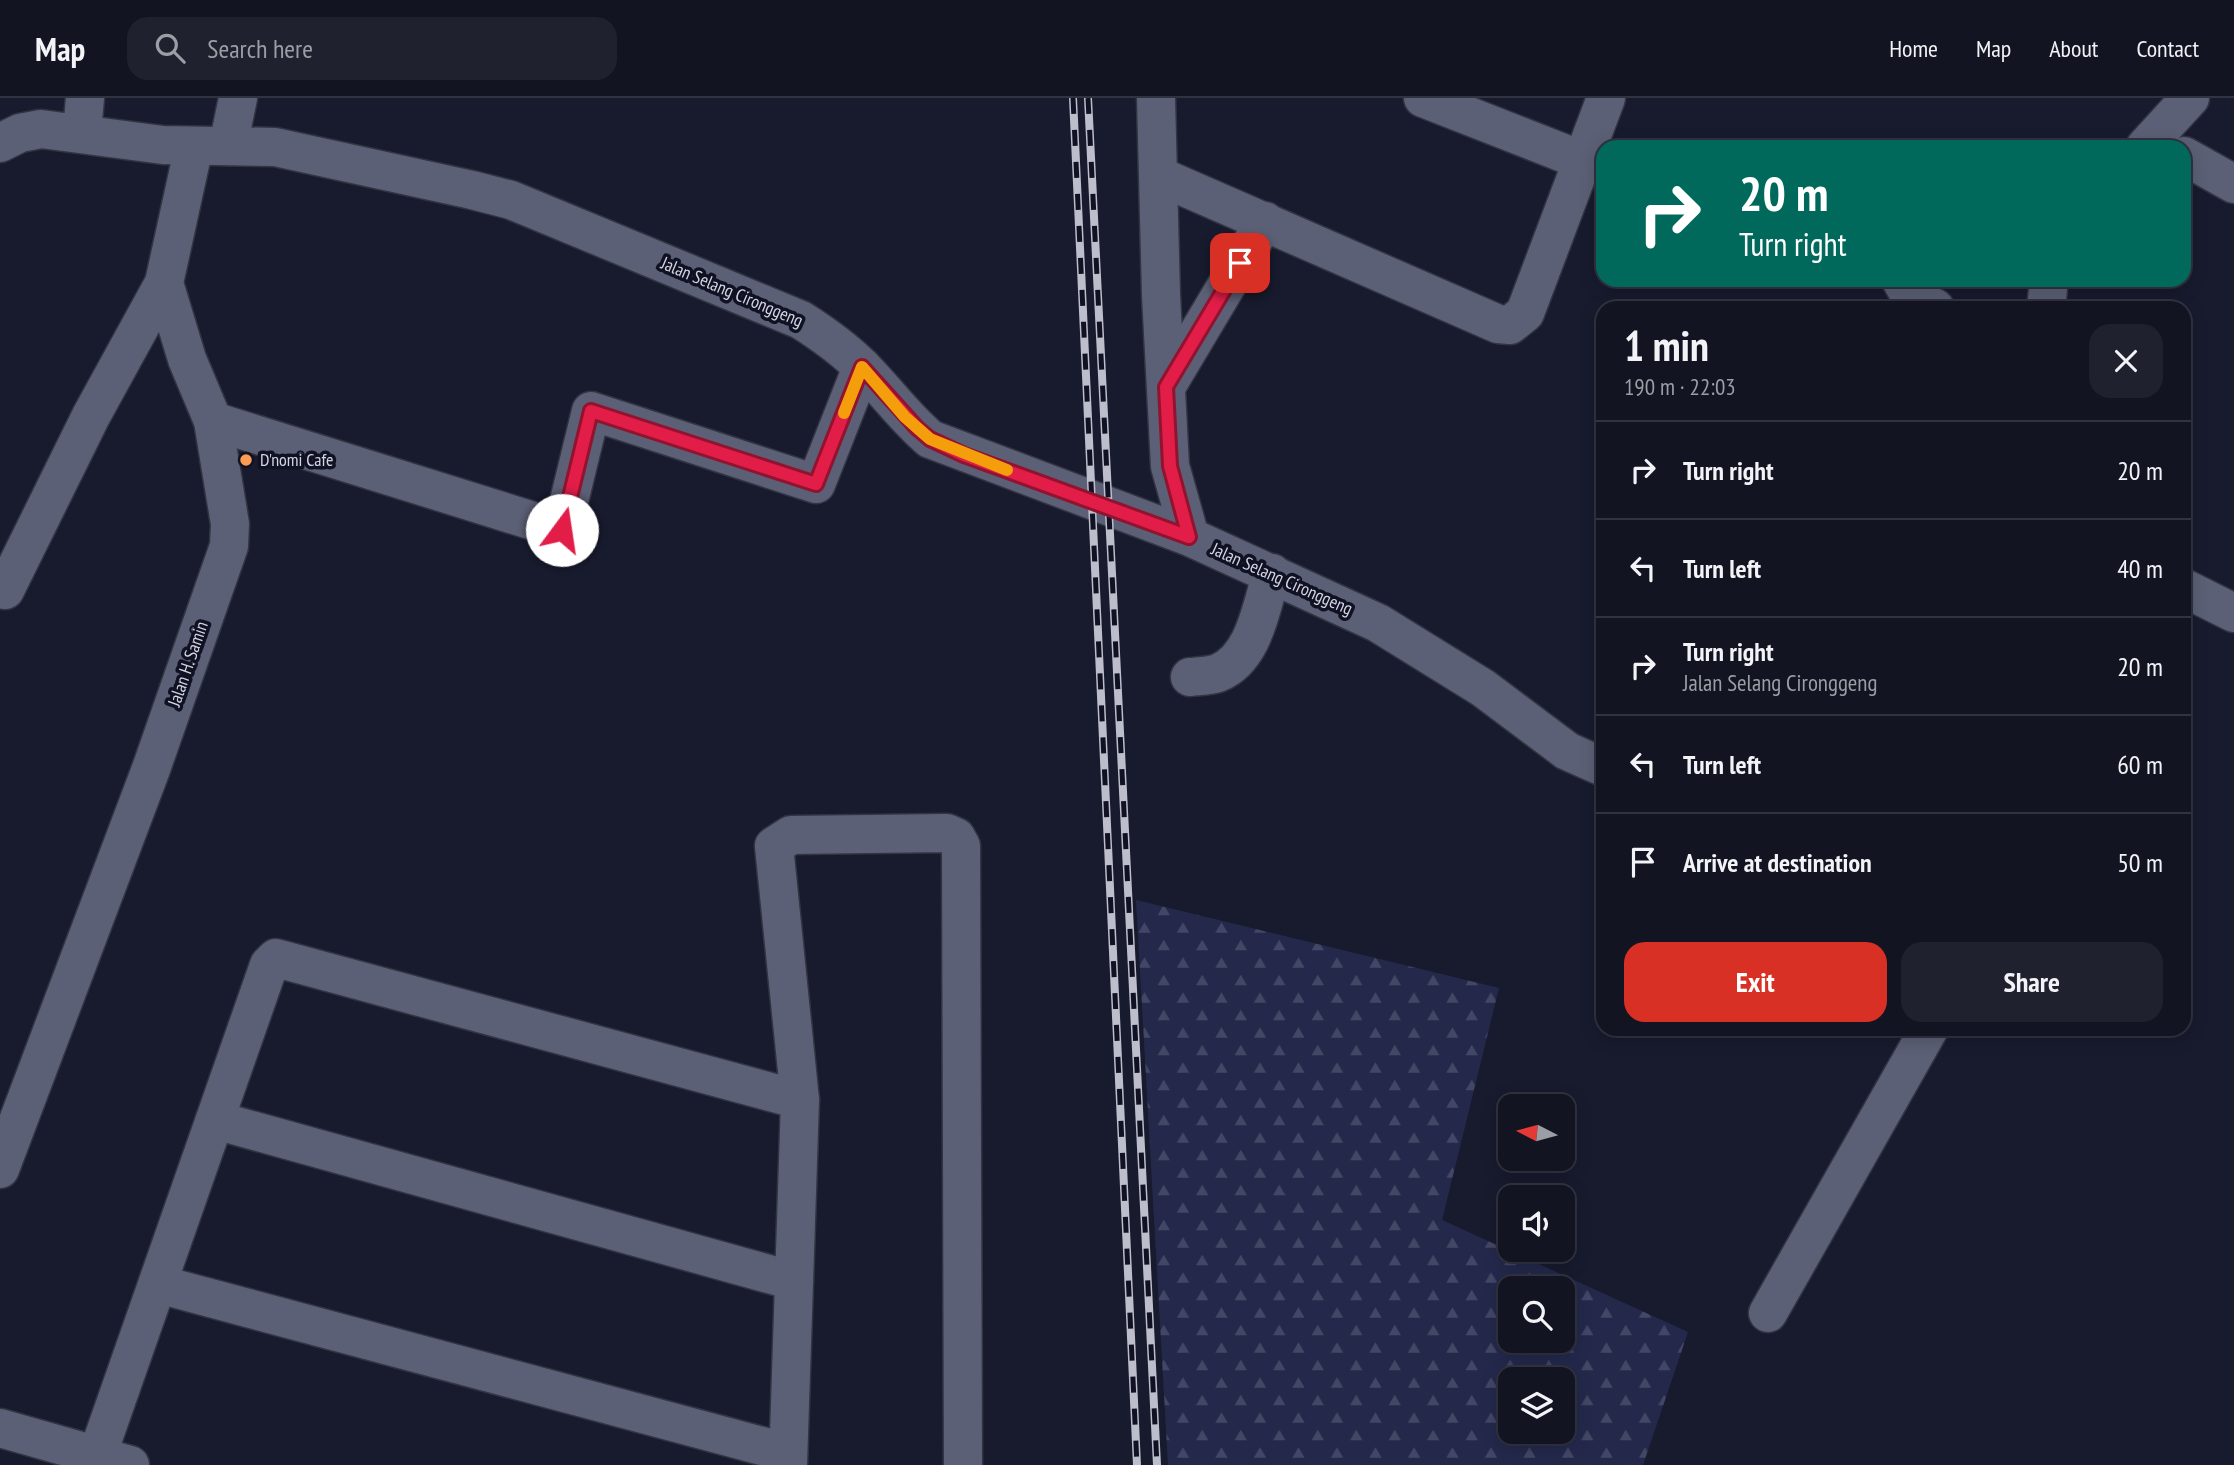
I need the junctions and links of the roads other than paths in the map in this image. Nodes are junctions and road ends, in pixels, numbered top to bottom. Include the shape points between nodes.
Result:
1 (238, 98) edge
2 (1156, 98) edge
3 (1423, 98) edge
4 (1606, 98) edge
5 (2190, 98) edge
6 (83, 115) edge
7 (2167, 140) edge
8 (0, 143) edge
9 (211, 146) junction
10 (1581, 160) junction
11 (2191, 162) edge
12 (1158, 176) junction
13 (2234, 184) edge
14 (1265, 221) junction
15 (164, 283) junction
16 (1905, 287) edge
17 (1922, 301) edge
18 (862, 367) junction
19 (1166, 387) junction
20 (213, 421) junction
21 (1189, 537) junction
22 (1272, 573) junction
23 (5, 590) dead end
24 (2191, 592) edge
25 (2234, 613) edge
26 (1190, 677) dead end
27 (1596, 764) edge
28 (1925, 1036) edge
29 (800, 1100) junction
30 (215, 1120) junction
31 (0, 1169) edge
32 (794, 1281) junction
33 (158, 1283) junction
34 (1768, 1313) dead end
35 (0, 1428) edge
36 (788, 1459) edge
37 (114, 1460) edge
38 (963, 1465) edge

1 - 9 street, Jalan H. Samin
2 - 12 street
3 - 10 street
4 - 10 street
5 - 7 street
6 - 8 street, Jalan Selang Cironggeng
6 - 9 street, Jalan Selang Cironggeng via 163,145
9 - 15 street, Jalan H. Samin
9 - 18 street, Jalan Selang Cironggeng via 275,147 511,200 802,320
10 - 14 street via 1525,313 1510,325 1498,324
11 - 13 street
12 - 14 street
12 - 19 street
14 - 19 street
15 - 20 street, Jalan H. Samin via 187,359
15 - 23 street via 91,416
16 - 17 street
18 - 20 street via 816,484 591,411 562,530
18 - 21 street, Jalan Selang Cironggeng via 930,439
19 - 21 street via 1170,466
20 - 31 street, Jalan H. Samin via 230,524 229,546 151,769
21 - 22 street, Jalan Selang Cironggeng
22 - 26 street via 1250,641 1238,660 1217,674
22 - 27 street, Jalan Selang Cironggeng via 1378,623 1483,688 1567,751
24 - 25 street
28 - 34 street
29 - 30 street via 280,958 269,965
29 - 32 street
29 - 38 street via 774,846 791,835 953,834 961,846
30 - 32 street
30 - 33 street
32 - 36 street
33 - 36 street
33 - 37 street
35 - 37 street

